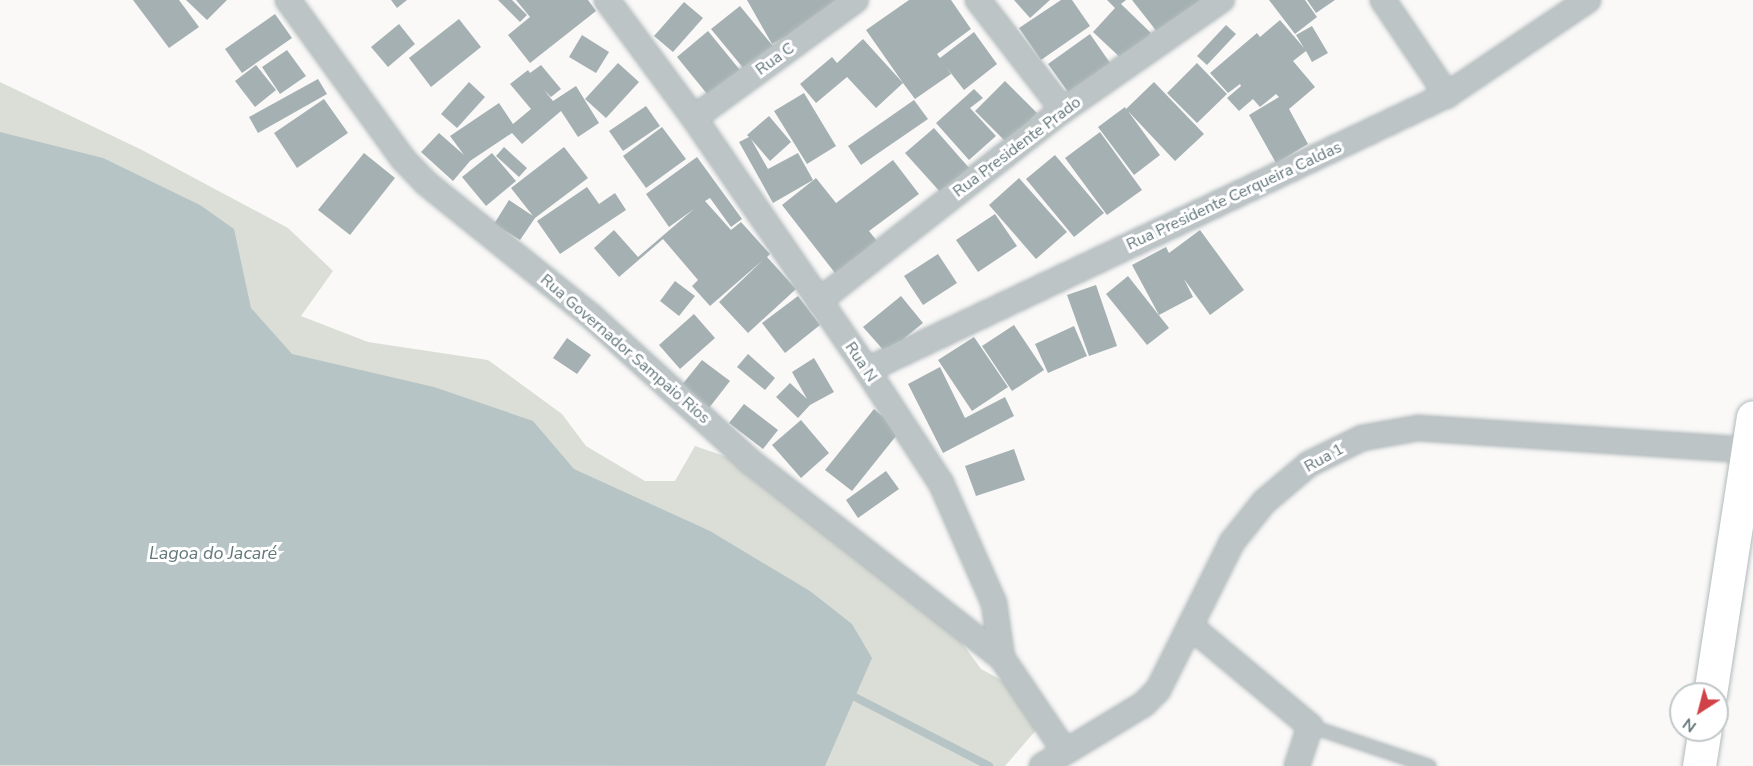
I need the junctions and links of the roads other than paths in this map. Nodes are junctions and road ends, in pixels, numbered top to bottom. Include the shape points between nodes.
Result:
1 (288, 0) edge
2 (607, 0) edge
3 (856, 0) edge
4 (978, 0) edge
5 (1221, 0) edge
6 (1383, 0) edge
7 (1588, 0) edge
8 (1447, 95) junction
9 (1063, 110) junction
10 (694, 118) junction
11 (819, 300) junction
12 (867, 370) junction
13 (1753, 417) edge
14 (1748, 450) junction
15 (1190, 626) junction
16 (1002, 658) junction
17 (1712, 682) edge
18 (1310, 726) junction
19 (1702, 742) edge
20 (1064, 750) junction
21 (1042, 766) edge
22 (1298, 766) edge
23 (1429, 766) edge
24 (1699, 766) edge

1 - 16 street, Rua Governador Sampaio Rios via 403,159 426,183 591,316 751,462
2 - 10 street, Rua N
3 - 10 street, Rua C
4 - 9 street
5 - 9 street, Rua Presidente Prado
6 - 8 street
7 - 8 street, Rua Presidente Cerqueira Caldas
8 - 12 street, Rua Presidente Cerqueira Caldas
9 - 11 street, Rua Presidente Prado
10 - 11 street, Rua N
11 - 12 street, Rua N
12 - 16 street, Rua N via 941,483 994,603
13 - 14 main road
14 - 15 street, Rua 1 via 1418,428 1362,438 1309,464 1264,502 1232,542
14 - 17 main road
15 - 18 street
15 - 20 street, Rua 1 via 1158,690 1144,704
16 - 20 street, Rua N
18 - 22 street
18 - 23 lane
19 - 24 main road
20 - 21 street, Rua 1

